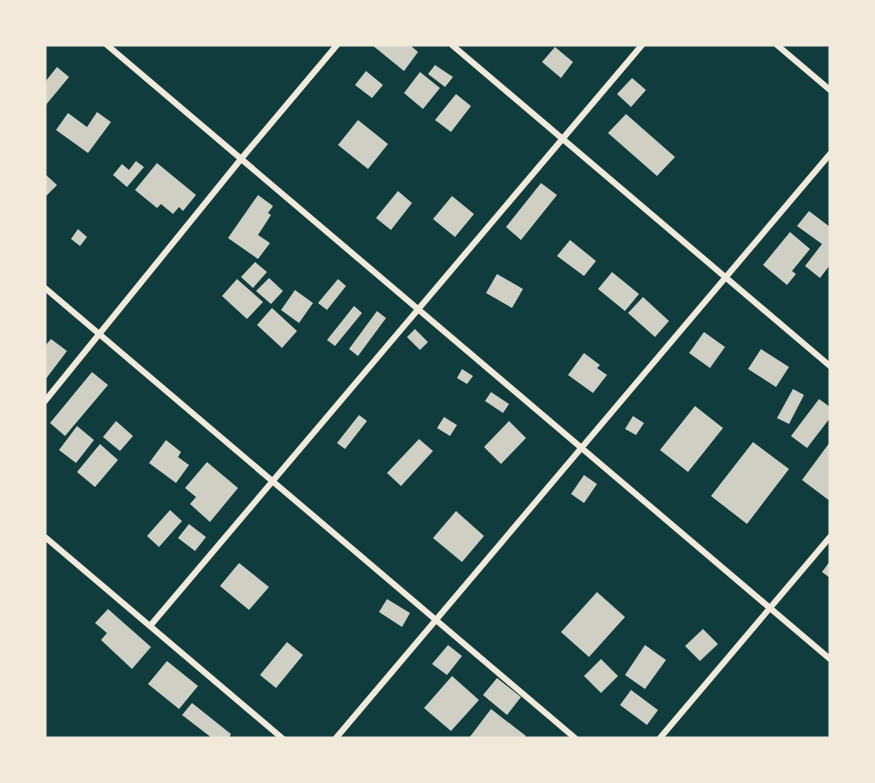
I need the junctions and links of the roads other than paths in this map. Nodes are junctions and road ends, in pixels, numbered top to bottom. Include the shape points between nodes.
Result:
1 (107, 45) edge
2 (337, 45) edge
3 (452, 45) edge
4 (642, 45) edge
5 (777, 45) edge
6 (830, 90) edge
7 (562, 139) junction
8 (830, 154) edge
9 (241, 159) junction
10 (726, 278) junction
11 (45, 288) edge
12 (418, 309) junction
13 (99, 334) junction
14 (830, 366) edge
15 (45, 401) edge
16 (582, 448) junction
17 (273, 481) junction
18 (45, 537) edge
19 (830, 537) edge
20 (770, 608) junction
21 (436, 620) junction
22 (150, 626) junction
23 (830, 659) edge
24 (282, 738) edge
25 (336, 738) edge
26 (575, 738) edge
27 (660, 738) edge

1 - 9 street
2 - 9 street
3 - 7 street
4 - 7 street
5 - 6 street
7 - 10 street
7 - 12 street
8 - 10 street
9 - 12 street
9 - 13 street
10 - 14 street
10 - 16 street
11 - 13 street
12 - 16 street
12 - 17 street
13 - 15 street
13 - 17 street
16 - 20 street
16 - 21 street
17 - 21 street
17 - 22 street
18 - 22 street
19 - 20 street
20 - 23 street
20 - 27 street
21 - 25 street
21 - 26 street
22 - 24 street

